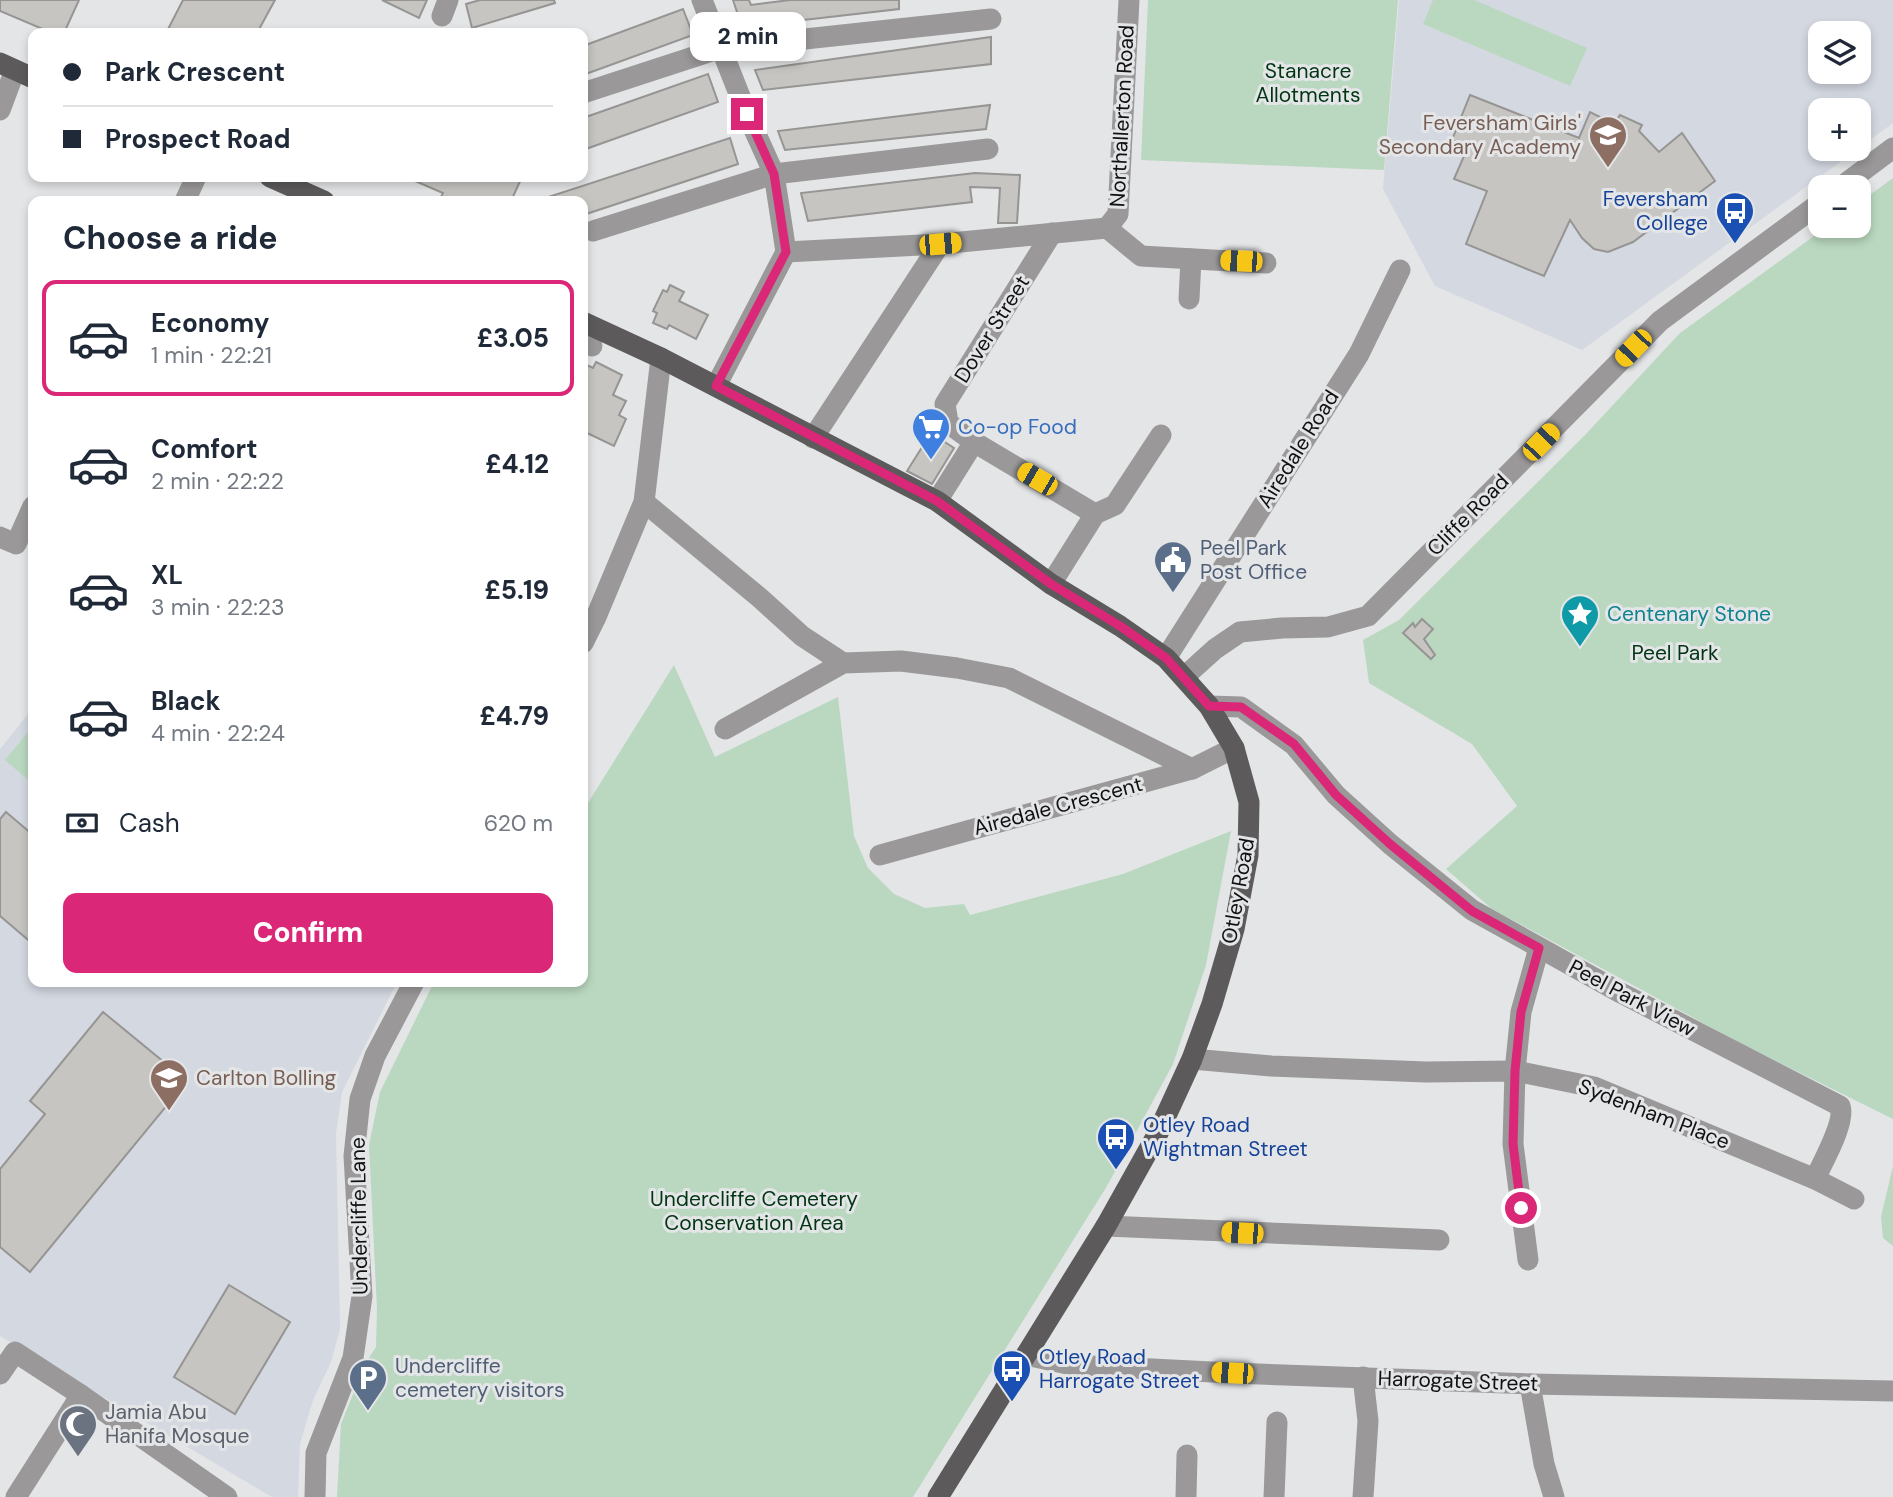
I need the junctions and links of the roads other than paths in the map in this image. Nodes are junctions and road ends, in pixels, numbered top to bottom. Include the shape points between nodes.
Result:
1 (702, 0) edge
2 (1129, 0) edge
3 (991, 19) dead end
4 (721, 48) junction
5 (16, 70) edge
6 (588, 91) edge
7 (0, 110) edge
8 (1893, 148) edge
9 (988, 149) dead end
10 (774, 174) junction
11 (1857, 175) edge
12 (281, 182) edge
13 (313, 196) edge
14 (1808, 212) edge
15 (1107, 228) junction
16 (593, 230) dead end
17 (1052, 233) junction
18 (940, 244) junction
19 (786, 252) junction
20 (1191, 259) junction
21 (1266, 262) dead end
22 (1400, 270) dead end
23 (1189, 299) dead end
24 (588, 324) edge
25 (661, 358) junction
26 (716, 386) junction
27 (1161, 435) dead end
28 (813, 438) junction
29 (974, 442) junction
30 (937, 501) junction
31 (644, 502) junction
32 (1096, 514) junction
33 (28, 517) edge
34 (0, 537) edge
35 (1051, 584) junction
36 (589, 614) edge
37 (1166, 658) junction
38 (843, 663) junction
39 (1184, 677) junction
40 (1209, 706) junction
41 (726, 729) dead end
42 (1234, 748) junction
43 (1192, 769) junction
44 (880, 855) dead end
45 (1539, 948) junction
46 (411, 987) edge
47 (1192, 1059) junction
48 (1515, 1071) junction
49 (1815, 1179) junction
50 (1854, 1199) dead end
51 (1106, 1226) junction
52 (1439, 1240) dead end
53 (1528, 1260) dead end
54 (1026, 1355) junction
55 (0, 1374) edge
56 (1363, 1377) junction
57 (1530, 1384) junction
58 (1892, 1391) edge
59 (81, 1395) junction
60 (1277, 1422) dead end
61 (1187, 1455) dead end
62 (16, 1497) edge
63 (227, 1497) edge
64 (315, 1497) edge
65 (938, 1497) edge
66 (1186, 1497) edge
67 (1274, 1497) edge
68 (1363, 1497) edge
69 (1554, 1497) edge

1 - 4 street
2 - 15 street, Northallerton Road via 1118,214
3 - 4 street
4 - 6 street
4 - 10 street
5 - 7 street
8 - 11 street
9 - 10 street
10 - 16 street
10 - 19 street
12 - 13 main road
14 - 39 street, Cliffe Road via 1660,321 1368,616 1328,627 1240,632
15 - 17 street
15 - 20 street via 1141,256
17 - 18 street
17 - 29 street, Dover Street via 945,404 948,423
18 - 19 street
18 - 28 street
19 - 26 street
20 - 21 street
20 - 23 street
22 - 37 street, Airedale Road via 1359,354
24 - 25 main road, Otley Road
25 - 26 main road, Otley Road
25 - 31 street
26 - 28 main road, Otley Road
27 - 32 street via 1115,505
28 - 30 main road, Otley Road
29 - 30 street
29 - 32 street, Dover Street
30 - 35 main road, Otley Road
31 - 36 street
31 - 38 street via 802,636
32 - 35 street
33 - 34 street via 16,544
35 - 37 main road, Otley Road
37 - 39 main road, Otley Road
38 - 41 street
38 - 43 street via 901,661 1009,678
39 - 40 main road, Otley Road
40 - 42 main road, Otley Road
40 - 45 street, Peel Park View via 1241,707 1294,744 1336,795 1390,844 1472,911
42 - 43 street, Airedale Crescent
42 - 47 main road, Otley Road via 1249,802 1248,855 1234,929
43 - 44 street, Airedale Crescent
45 - 48 street via 1521,1012
45 - 49 street, Peel Park View via 1840,1106 1838,1129
46 - 64 street, Undercliffe Lane via 376,1055 360,1099 354,1156 362,1296 353,1358 316,1453
47 - 48 street, Sydenham Place via 1426,1072
47 - 51 main road, Otley Road via 1158,1133
48 - 49 street, Sydenham Place via 1603,1090
48 - 53 street via 1513,1144
49 - 50 street, Sydenham Place
51 - 52 street
51 - 54 main road, Otley Road
54 - 56 street, Harrogate Street via 1072,1365
54 - 65 main road, Otley Road
55 - 59 street via 15,1352
56 - 57 street, Harrogate Street
56 - 68 street via 1368,1421
57 - 58 street, Harrogate Street
57 - 69 street
59 - 62 street
59 - 63 street
60 - 67 street
61 - 66 street

